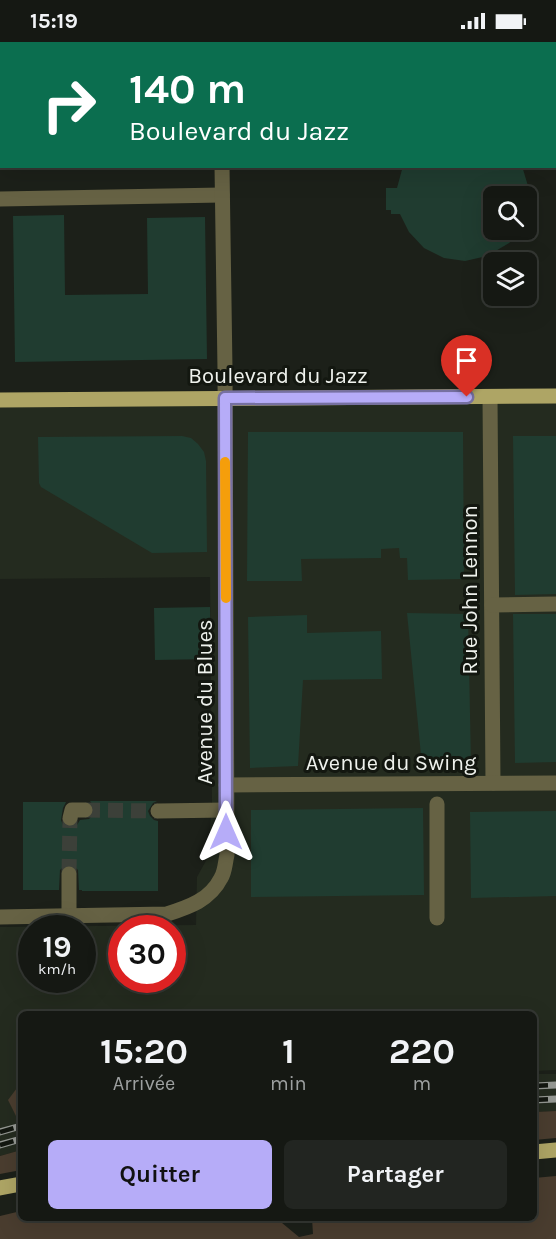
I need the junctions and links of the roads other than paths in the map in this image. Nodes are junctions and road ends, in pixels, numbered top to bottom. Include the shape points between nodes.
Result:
1 (222, 168) edge
2 (222, 195) junction
3 (0, 199) edge
4 (556, 396) edge
5 (490, 397) junction
6 (225, 398) junction
7 (0, 400) edge
8 (556, 604) edge
9 (492, 605) junction
10 (493, 783) junction
11 (556, 783) edge
12 (226, 785) junction
13 (437, 804) dead end
14 (85, 810) tunnel mouth
15 (226, 810) junction
16 (158, 811) tunnel mouth
17 (70, 818) dead end
18 (69, 874) tunnel mouth
19 (69, 915) joint
20 (18, 916) edge
21 (0, 917) edge
22 (437, 918) dead end
23 (556, 1150) edge
24 (537, 1152) edge
25 (18, 1185) edge
26 (0, 1188) edge

1 - 2 street, Avenue du Blues
2 - 3 street
2 - 6 street, Avenue du Blues
4 - 5 main road, Boulevard du Jazz
5 - 6 main road, Boulevard du Jazz
5 - 9 street, Rue John Lennon
6 - 7 main road, Boulevard du Jazz
6 - 12 street, Avenue du Blues
8 - 9 street
9 - 10 street, Rue John Lennon
10 - 11 street, Avenue du Swing
10 - 12 street, Avenue du Swing
12 - 15 street, Avenue du Blues
13 - 22 street, Avenue du Swing
14 - 17 street via 72,810
15 - 16 street
15 - 19 street, Avenue du Blues via 227,855 222,877 209,895 167,914
18 - 19 street
20 - 21 street, Avenue du Blues
23 - 24 main road
25 - 26 main road

